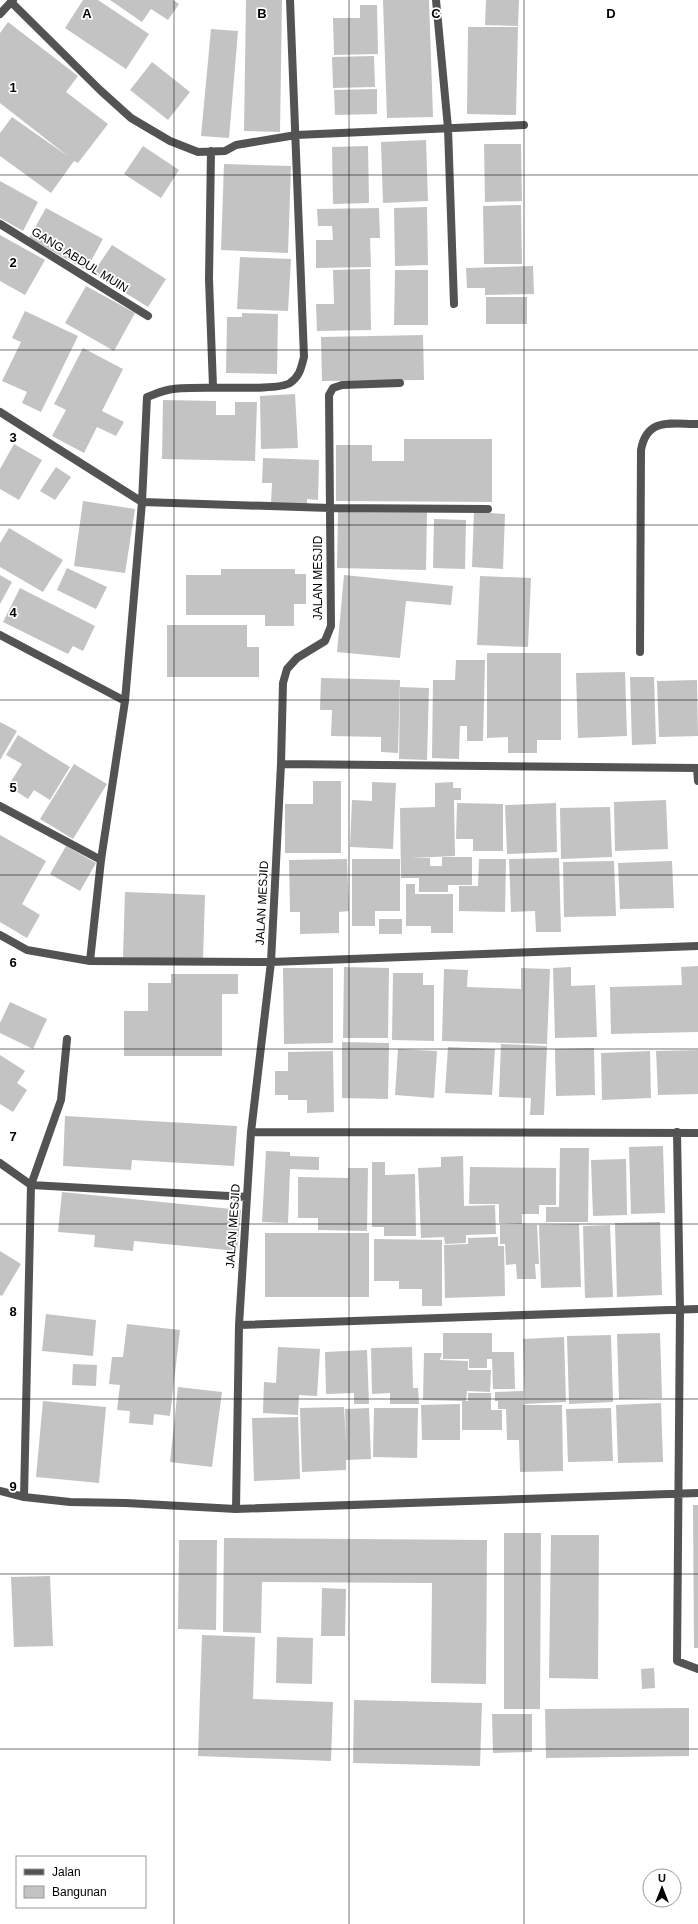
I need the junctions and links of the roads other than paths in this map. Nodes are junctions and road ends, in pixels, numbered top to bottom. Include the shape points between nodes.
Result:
1 (290, 0) edge
2 (436, 0) edge
3 (12, 1) edge
4 (0, 14) edge
5 (524, 124) dead end
6 (448, 128) junction
7 (296, 135) junction
8 (211, 151) junction
9 (0, 224) edge
10 (454, 304) dead end
11 (148, 316) dead end
12 (400, 383) dead end
13 (213, 387) junction
14 (0, 412) edge
15 (698, 424) edge
16 (142, 502) junction
17 (330, 508) junction
18 (488, 509) dead end
19 (0, 634) edge
20 (640, 652) dead end
21 (125, 701) junction
22 (281, 764) junction
23 (698, 768) edge
24 (698, 781) edge
25 (0, 806) edge
26 (101, 860) junction
27 (0, 935) edge
28 (698, 946) edge
29 (90, 962) junction
30 (271, 962) junction
31 (68, 1039) dead end
32 (251, 1132) junction
33 (677, 1132) junction
34 (698, 1133) edge
35 (0, 1163) edge
36 (31, 1185) junction
37 (247, 1197) junction
38 (698, 1309) edge
39 (680, 1310) junction
40 (239, 1325) junction
41 (0, 1490) edge
42 (679, 1493) junction
43 (698, 1493) edge
44 (24, 1497) junction
45 (236, 1509) junction
46 (698, 1669) edge

1 - 7 street
2 - 6 street
3 - 4 street
3 - 8 street via 131,118 170,141 198,152
5 - 6 street
6 - 7 street
6 - 10 street
7 - 8 street via 236,145 225,151
7 - 13 street via 304,350 300,374 289,384 278,388
8 - 13 street via 209,279
9 - 11 street, GANG ABDUL MUIN
12 - 17 street, JALAN MESJID via 342,385 333,388 329,395
13 - 16 street via 173,389 146,397
14 - 16 street
15 - 20 street via 656,426 648,431 643,440
16 - 17 street
16 - 21 street
17 - 18 street
17 - 22 street, JALAN MESJID via 331,626 325,641 297,658 287,669 283,683
19 - 21 street
21 - 26 street
22 - 23 street
22 - 30 street, JALAN MESJID
23 - 24 street
25 - 26 street
26 - 29 street
27 - 29 street via 27,950
28 - 30 street
29 - 30 street
30 - 32 street, JALAN MESJID
31 - 36 street via 61,1100
32 - 33 street
32 - 37 street, JALAN MESJID
33 - 34 street
33 - 39 street
35 - 36 street
36 - 37 street
36 - 44 street
37 - 40 street, JALAN MESJID
38 - 39 street
39 - 40 street
39 - 42 street
40 - 45 street, JALAN MESJID
41 - 44 street
42 - 43 street
42 - 45 street
42 - 46 street via 676,1661
44 - 45 street via 70,1502

